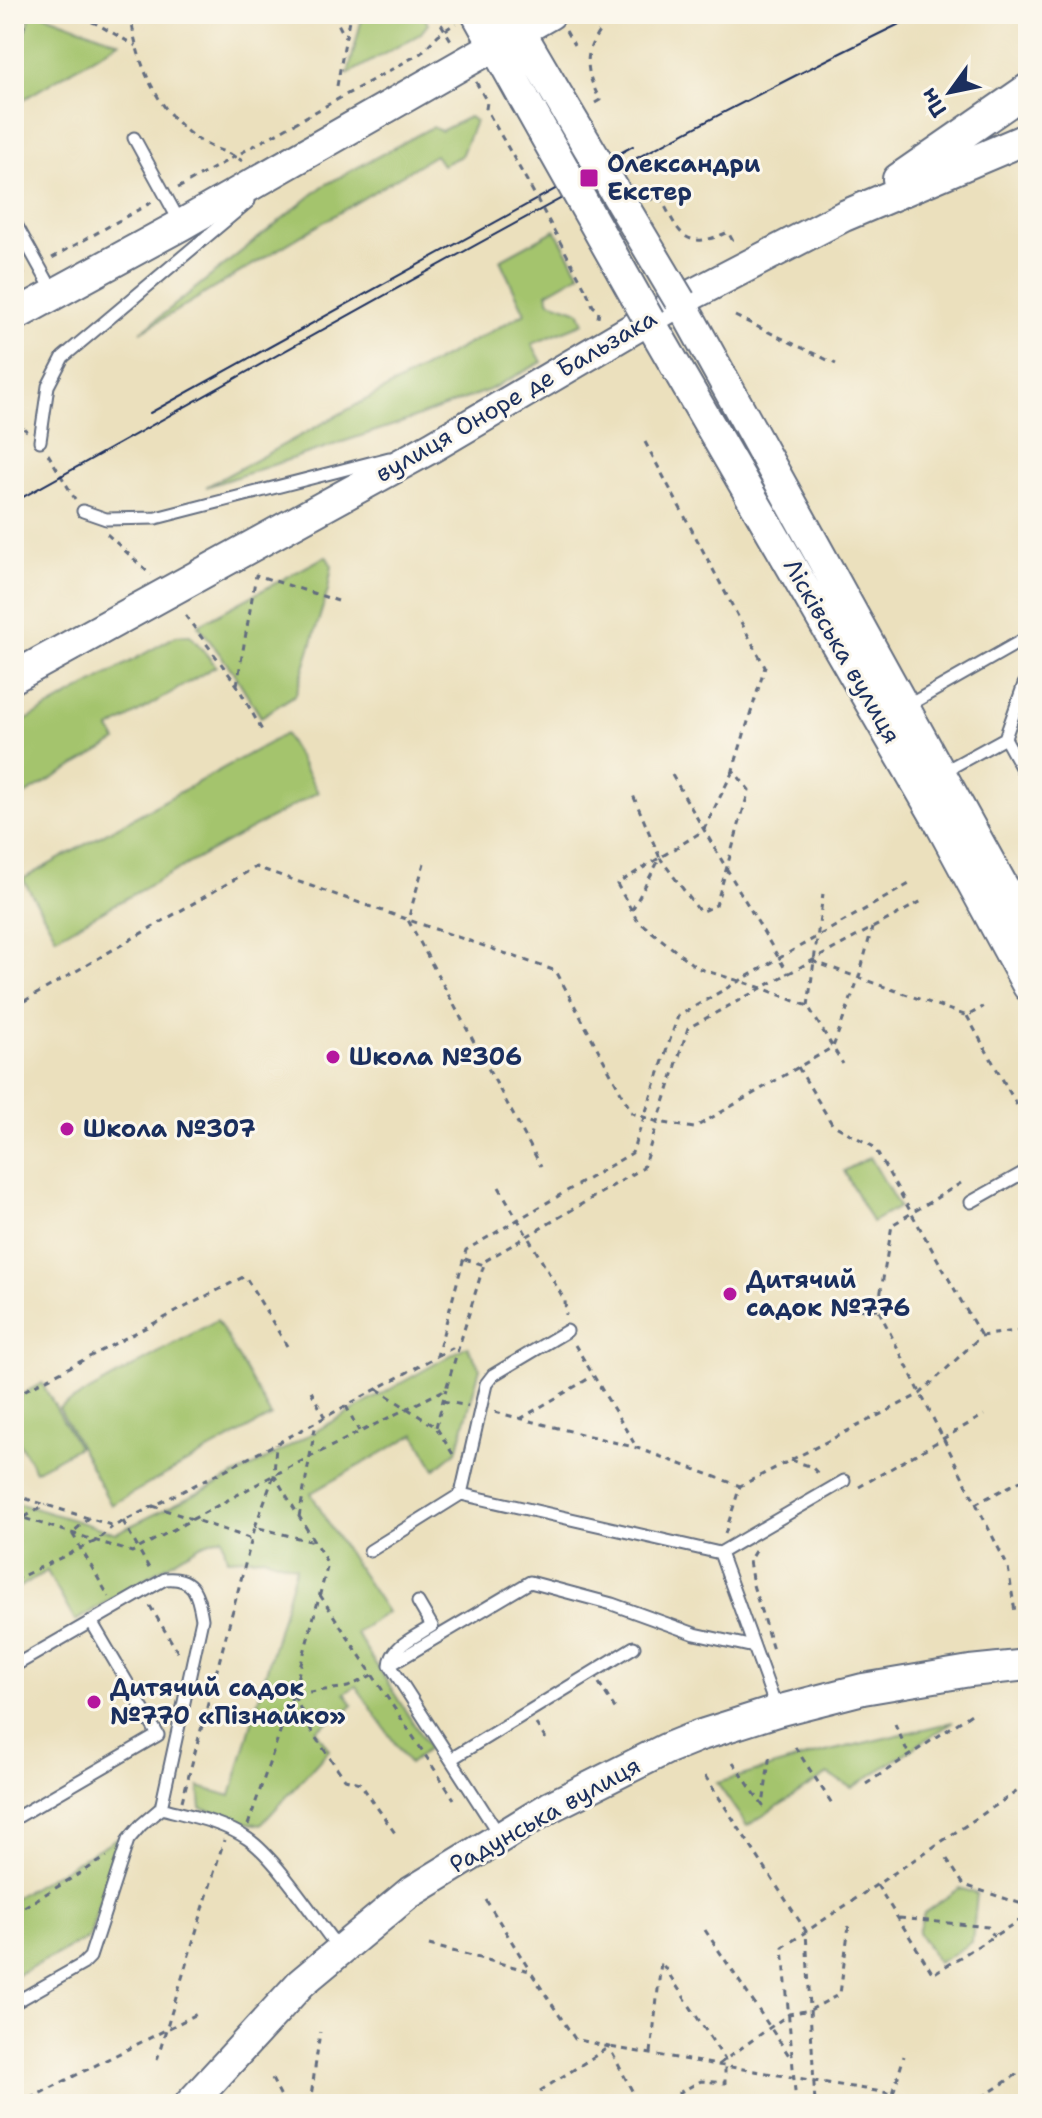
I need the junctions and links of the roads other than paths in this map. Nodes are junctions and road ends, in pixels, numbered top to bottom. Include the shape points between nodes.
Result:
1 (477, 14) edge
2 (550, 14) edge
3 (508, 30) edge
4 (1028, 89) edge
5 (134, 138) dead end
6 (1028, 138) edge
7 (306, 153) junction
8 (844, 216) junction
9 (14, 221) edge
10 (181, 225) junction
11 (54, 294) junction
12 (680, 301) junction
13 (14, 316) edge
14 (649, 320) junction
15 (40, 441) road end
16 (432, 447) junction
17 (83, 511) road end
18 (1028, 637) edge
19 (14, 677) edge
20 (1024, 684) dead end
21 (903, 708) junction
22 (1005, 738) junction
23 (940, 774) junction
24 (1028, 780) edge
25 (1028, 932) edge
26 (1028, 986) edge
27 (1028, 1170) edge
28 (971, 1202) dead end
29 (567, 1331) dead end
30 (844, 1481) dead end
31 (461, 1494) junction
32 (370, 1551) dead end
33 (720, 1553) junction
34 (418, 1602) dead end
35 (91, 1621) junction
36 (634, 1647) dead end
37 (754, 1647) junction
38 (390, 1665) junction
39 (1028, 1665) edge
40 (14, 1666) edge
41 (777, 1711) junction
42 (451, 1759) junction
43 (161, 1808) junction
44 (14, 1819) edge
45 (500, 1837) junction
46 (340, 1951) junction
47 (16, 2002) dead end
48 (190, 2104) edge

1 - 3 street
2 - 3 street
3 - 7 street
3 - 12 street, Лісківська вулиця, bridge via 552,86
3 - 14 street, Лісківська вулиця, bridge via 525,100
4 - 8 street
5 - 10 lane
6 - 8 street, вулиця Оноре де Бальзака
7 - 10 street
7 - 15 lane via 63,357 48,386
8 - 12 street, вулиця Оноре де Бальзака
9 - 11 lane
10 - 11 street
11 - 13 street
12 - 14 street, вулиця Оноре де Бальзака
12 - 21 street, Лісківська вулиця
14 - 16 street, вулиця Оноре де Бальзака
14 - 26 street, Лісківська вулиця via 941,825
16 - 17 lane via 156,518 106,519
16 - 19 street, вулиця Оноре де Бальзака
18 - 21 lane
20 - 22 lane
21 - 23 street, Лісківська вулиця
22 - 23 lane
22 - 24 lane
23 - 25 street, Лісківська вулиця
27 - 28 lane
29 - 31 lane via 486,1384
30 - 33 lane
31 - 32 lane
31 - 33 lane
33 - 37 lane
34 - 38 lane via 432,1626 396,1651
35 - 40 lane
35 - 43 lane via 165,1579 179,1578 191,1585 199,1601 202,1619
35 - 44 lane via 158,1735
36 - 42 lane
37 - 38 lane via 530,1582
37 - 41 lane
38 - 42 lane
39 - 41 street, Радунська вулиця via 863,1689
41 - 45 street, Радунська вулиця via 666,1749
42 - 45 lane
43 - 46 lane via 243,1836 272,1863
43 - 47 lane via 136,1829 127,1845 90,1957
45 - 46 street, Радунська вулиця via 408,1894
46 - 48 street, Радунська вулиця via 301,1983

